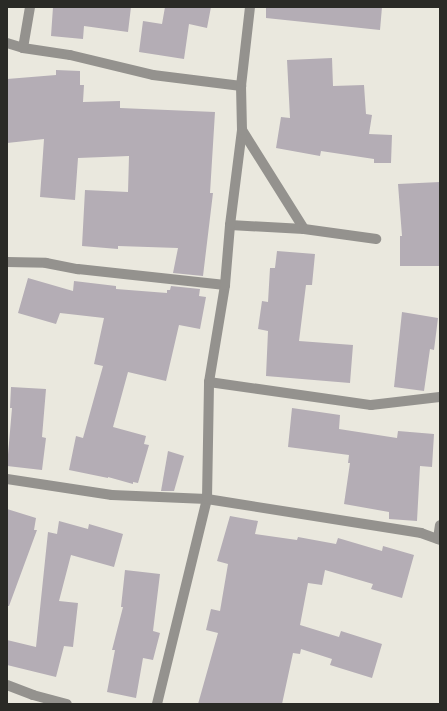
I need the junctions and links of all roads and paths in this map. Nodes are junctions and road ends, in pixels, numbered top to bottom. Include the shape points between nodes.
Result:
1 (30, 7) edge
2 (250, 7) edge
3 (7, 43) edge
4 (23, 48) junction
5 (241, 86) junction
6 (242, 130) junction
7 (230, 225) junction
8 (304, 229) junction
9 (376, 239) dead end
10 (7, 262) edge
11 (225, 285) junction
12 (209, 382) junction
13 (440, 396) edge
14 (7, 479) edge
15 (207, 499) junction
16 (440, 525) edge
17 (439, 540) edge
18 (7, 684) edge
19 (67, 704) edge
20 (157, 704) edge

1 - 4 street
2 - 5 street
3 - 4 street
4 - 5 street via 70,55 154,75
5 - 6 street
6 - 7 street
6 - 8 street
7 - 8 street
7 - 11 street
8 - 9 street
10 - 11 street via 46,263 78,269
11 - 12 street
12 - 13 street via 371,405
12 - 15 street
14 - 15 street via 112,495
15 - 17 street via 421,533
15 - 20 street
16 - 17 street
18 - 19 street via 33,696

